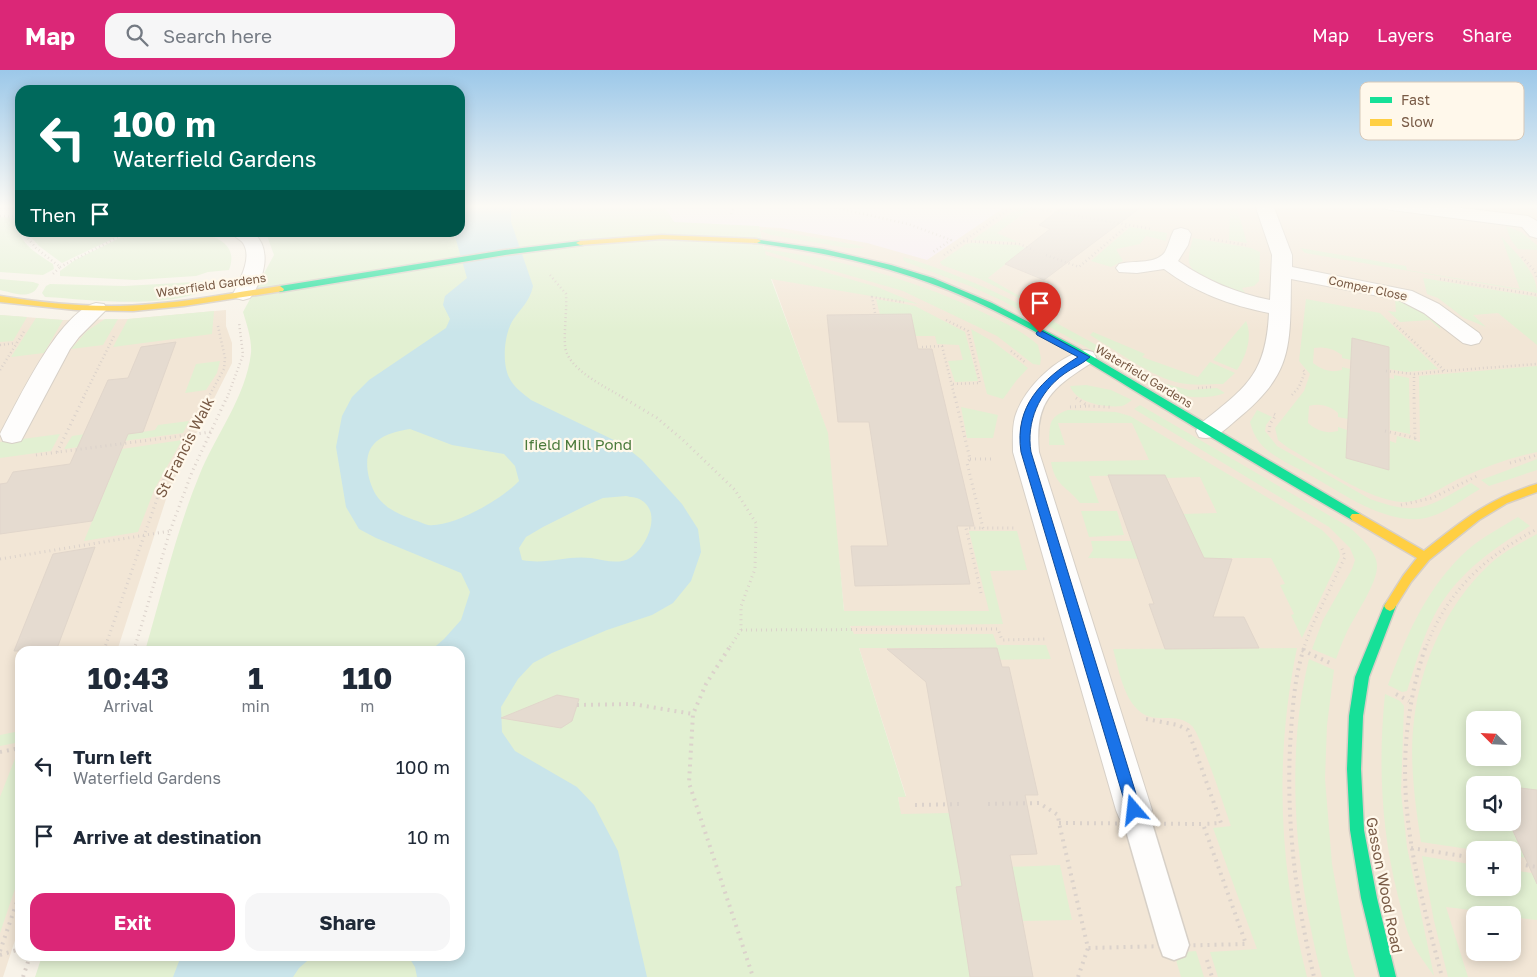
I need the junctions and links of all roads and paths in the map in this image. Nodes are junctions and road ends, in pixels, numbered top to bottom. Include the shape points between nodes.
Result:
1 (98, 247) edge
2 (253, 247) edge
3 (553, 247) edge
4 (800, 247) edge
5 (954, 247) edge
6 (1027, 247) edge
7 (1102, 247) edge
8 (1177, 247) edge
9 (1279, 247) edge
10 (539, 249) junction
11 (1034, 250) dead end
12 (1046, 255) dead end
13 (940, 258) dead end
14 (1167, 262) junction
15 (60, 267) dead end
16 (1126, 268) dead end
17 (1283, 271) junction
18 (242, 294) junction
19 (220, 298) junction
20 (0, 299) edge
21 (908, 303) dead end
22 (128, 308) junction
23 (96, 309) junction
24 (1280, 309) junction
25 (875, 313) dead end
26 (942, 318) dead end
27 (1387, 318) dead end
28 (1471, 338) dead end
29 (16, 343) dead end
30 (0, 345) edge
31 (922, 346) dead end
32 (1007, 348) dead end
33 (1085, 357) junction
34 (1537, 364) edge
35 (1300, 367) dead end
36 (1386, 371) dead end
37 (1445, 371) junction
38 (1414, 374) junction
39 (1050, 380) junction
40 (951, 384) junction
41 (1146, 394) junction
42 (1288, 401) dead end
43 (1088, 406) junction
44 (1066, 408) dead end
45 (1282, 408) dead end
46 (1276, 415) dead end
47 (1208, 431) junction
48 (1385, 431) dead end
49 (211, 432) junction
50 (12, 435) dead end
51 (188, 435) junction
52 (56, 453) junction
53 (28, 456) dead end
54 (1537, 488) edge
55 (983, 528) junction
56 (1049, 528) junction
57 (1537, 529) edge
58 (170, 532) junction
59 (143, 536) junction
60 (1335, 539) dead end
61 (1426, 557) junction
62 (0, 559) edge
63 (981, 593) dead end
64 (741, 630) junction
65 (1083, 639) junction
66 (105, 646) edge
67 (136, 646) edge
68 (577, 705) dead end
69 (693, 714) junction
70 (1145, 719) dead end
71 (15, 749) edge
72 (0, 752) edge
73 (961, 804) dead end
74 (988, 804) dead end
75 (915, 805) dead end
76 (1134, 810) joint
77 (1059, 823) dead end
78 (1203, 824) dead end
79 (1411, 848) junction
80 (1466, 857) edge
81 (1521, 864) edge
82 (1537, 866) edge
83 (15, 907) edge
84 (1174, 945) dead end
85 (1088, 948) dead end
86 (15, 950) edge
87 (0, 951) edge
88 (0, 955) edge
89 (28, 961) edge
90 (23, 977) edge
91 (753, 977) edge
92 (1078, 977) edge
93 (1314, 977) edge
94 (1388, 977) edge
95 (1442, 977) edge

1 - 15 path
2 - 18 street via 256,260
3 - 10 street, Waterfield Gardens
4 - 33 street, Waterfield Gardens via 873,262 931,280 986,304
5 - 13 path
6 - 11 path
7 - 12 path via 1079,267
8 - 14 street via 1174,256
9 - 17 street
10 - 18 street, Waterfield Gardens via 366,278
10 - 64 path via 540,266 566,294 565,347 572,362 586,375 657,418 683,440 735,490 756,523 755,569 741,606
14 - 16 street
14 - 24 street via 1188,278 1220,294
17 - 24 street
17 - 28 street, Comper Close via 1406,295 1437,310
18 - 19 street, Waterfield Gardens
18 - 49 path via 236,309 244,355
19 - 22 street, Waterfield Gardens
19 - 51 path, St Francis Walk via 217,323 225,358 224,369
20 - 23 street, Waterfield Gardens
21 - 25 path via 872,296
22 - 23 street, Waterfield Gardens
22 - 52 path
23 - 50 street via 71,332 59,349
24 - 47 street via 1279,338 1263,381 1246,400
26 - 40 path via 968,331 980,383
27 - 37 path
29 - 30 path
31 - 40 path via 942,346
32 - 39 path
33 - 39 street
33 - 41 street, Waterfield Gardens
34 - 37 path
35 - 42 path via 1305,372
36 - 38 path
37 - 38 path
38 - 48 path via 1415,438
39 - 43 path
39 - 56 street via 1032,405 1024,438
40 - 55 path
41 - 43 path via 1124,408
41 - 47 street, Waterfield Gardens
43 - 44 path
45 - 46 path
47 - 61 street, Waterfield Gardens
49 - 51 path
49 - 58 path
51 - 52 path
51 - 59 path, St Francis Walk via 164,479
52 - 53 path
54 - 61 street, Gasson Wood Road via 1503,500 1475,517
55 - 56 path
55 - 63 path via 966,528
56 - 65 street
57 - 79 path via 1487,560 1460,587 1437,620 1421,660 1409,701 1405,741
58 - 59 path
58 - 67 path
59 - 62 path
59 - 66 path, St Francis Walk
60 - 93 path via 1345,556 1302,650 1289,752 1295,883
61 - 94 street, Gasson Wood Road via 1407,579 1390,608 1362,677 1356,716 1357,830
64 - 65 path via 998,629 1002,640
64 - 69 path via 706,684
65 - 76 street
68 - 69 path via 634,704
69 - 91 path via 689,783
70 - 78 path via 1154,723 1180,724 1188,730 1221,823
71 - 72 path
73 - 75 path
74 - 77 path via 1039,803 1058,815
76 - 84 lane
79 - 80 path
79 - 95 path
81 - 82 path
83 - 87 path
85 - 92 path
86 - 88 path
89 - 90 path

